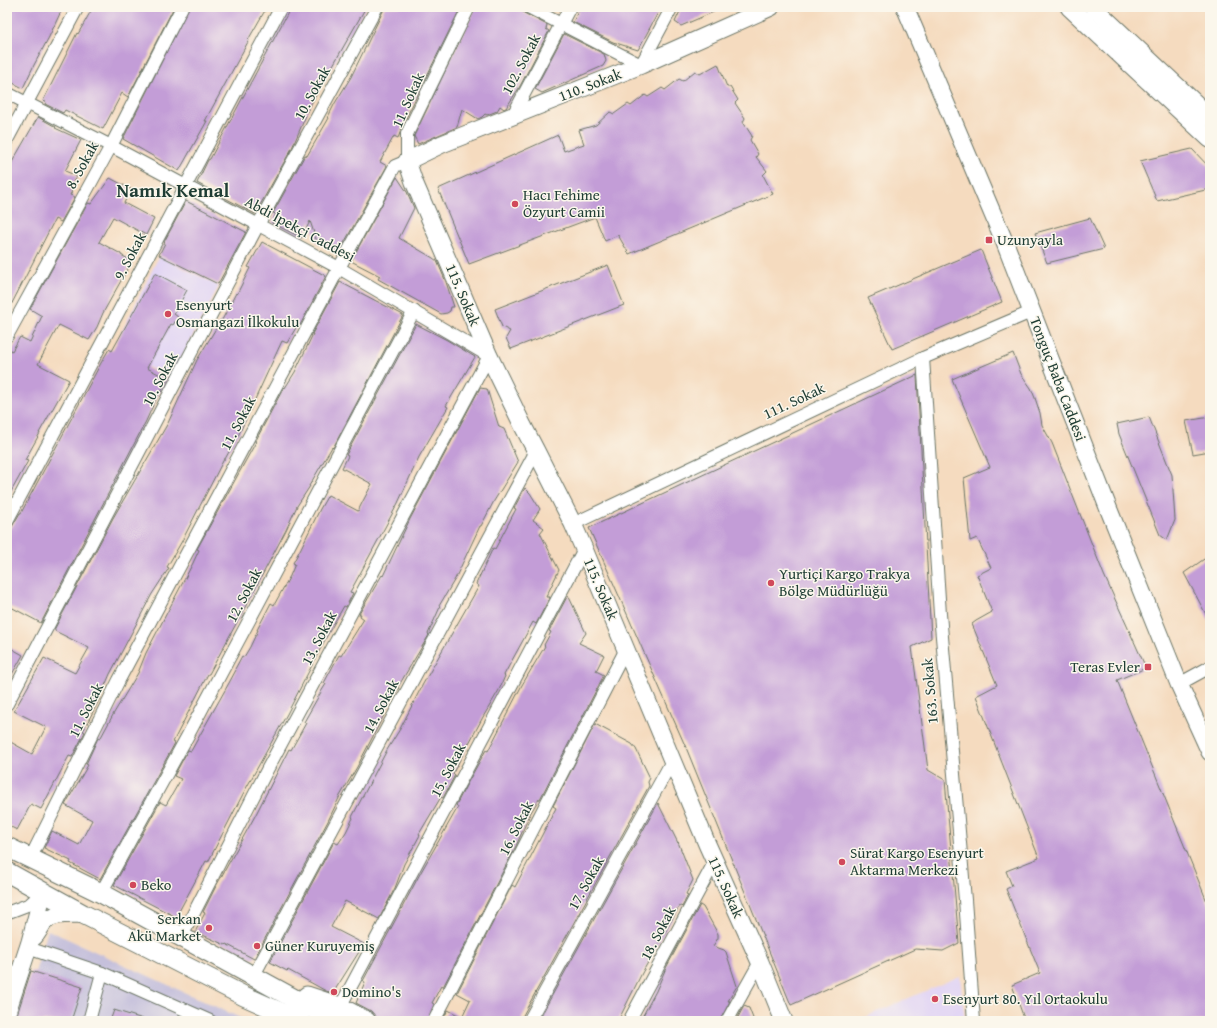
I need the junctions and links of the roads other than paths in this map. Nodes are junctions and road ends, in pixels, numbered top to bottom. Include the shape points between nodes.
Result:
1 (78, 7) edge
2 (182, 7) edge
3 (281, 7) edge
4 (377, 7) edge
5 (469, 7) edge
6 (528, 7) edge
7 (570, 7) edge
8 (672, 7) edge
9 (771, 7) edge
10 (905, 7) edge
11 (1069, 7) edge
12 (1093, 7) edge
13 (561, 24) junction
14 (641, 65) junction
15 (7, 93) edge
16 (27, 103) junction
17 (513, 116) junction
18 (1210, 116) edge
19 (1210, 139) edge
20 (7, 140) edge
21 (111, 146) junction
22 (407, 161) junction
23 (186, 186) junction
24 (258, 226) junction
25 (338, 268) junction
26 (414, 311) junction
27 (1031, 312) junction
28 (7, 336) edge
29 (489, 356) junction
30 (923, 358) junction
31 (536, 451) junction
32 (7, 521) edge
33 (573, 524) junction
34 (584, 549) junction
35 (626, 649) junction
36 (1210, 667) edge
37 (1179, 684) junction
38 (7, 704) edge
39 (1210, 752) edge
40 (672, 761) junction
41 (7, 847) edge
42 (30, 859) junction
43 (715, 860) junction
44 (7, 872) edge
45 (43, 892) junction
46 (101, 894) junction
47 (7, 911) edge
48 (83, 914) junction
49 (181, 938) junction
50 (29, 945) junction
51 (760, 962) junction
52 (102, 973) junction
53 (253, 977) junction
54 (244, 996) junction
55 (7, 1012) edge
56 (337, 1014) edge
57 (185, 1016) edge
58 (89, 1021) edge
59 (210, 1021) edge
60 (271, 1021) edge
61 (300, 1021) edge
62 (366, 1021) edge
63 (434, 1021) edge
64 (529, 1021) edge
65 (629, 1021) edge
66 (727, 1021) edge
67 (784, 1021) edge
68 (974, 1021) edge

1 - 16 street
2 - 21 street, 8. Sokak
3 - 23 street, 9. Sokak
4 - 24 street, 10. Sokak
5 - 22 street, 11. Sokak via 407,134
6 - 13 street
7 - 13 street, 102. Sokak
8 - 14 street
9 - 14 street, 110. Sokak
10 - 27 street, Tonguç Baba Caddesi via 1002,236
11 - 19 street
12 - 18 street
13 - 14 street
13 - 17 street, 102. Sokak
14 - 17 street, 110. Sokak
15 - 16 street, Abdi İpekçi Caddesi
16 - 20 street
16 - 21 street, Abdi İpekçi Caddesi
17 - 22 street, 110. Sokak
21 - 23 street, Abdi İpekçi Caddesi
21 - 28 street, 8. Sokak
22 - 25 street, 11. Sokak via 396,166
22 - 29 street, 115. Sokak
23 - 24 street, Abdi İpekçi Caddesi
23 - 32 street, 9. Sokak
24 - 25 street, Abdi İpekçi Caddesi
24 - 38 street, 10. Sokak
25 - 26 street, Abdi İpekçi Caddesi
25 - 42 street, 11. Sokak via 120,680
26 - 29 street, Abdi İpekçi Caddesi
26 - 46 street, 12. Sokak
27 - 30 street, 111. Sokak
27 - 37 street, Tonguç Baba Caddesi
29 - 31 street, 115. Sokak
29 - 49 street, 13. Sokak
30 - 33 street, 111. Sokak
30 - 68 street, 163. Sokak via 940,614
31 - 33 street, 115. Sokak
31 - 53 street, 14. Sokak
33 - 34 street, 115. Sokak
34 - 35 street, 115. Sokak
34 - 56 street, 15. Sokak
35 - 40 street, 115. Sokak
35 - 63 street, 16. Sokak
36 - 37 street
37 - 39 street, Tonguç Baba Caddesi
40 - 43 street, 115. Sokak
40 - 64 street, 17. Sokak
41 - 42 main road
42 - 46 main road
43 - 51 street, 115. Sokak
43 - 65 street, 18. Sokak
44 - 45 main road
45 - 47 street via 30,904
45 - 48 main road
45 - 50 street
46 - 49 main road
48 - 50 street via 53,915 44,922
48 - 54 main road
49 - 53 main road
50 - 52 street
50 - 55 street
51 - 66 street
51 - 67 street, 115. Sokak
52 - 57 street
52 - 58 street
53 - 56 main road
54 - 60 main road
54 - 61 main road
56 - 62 main road
57 - 59 street

